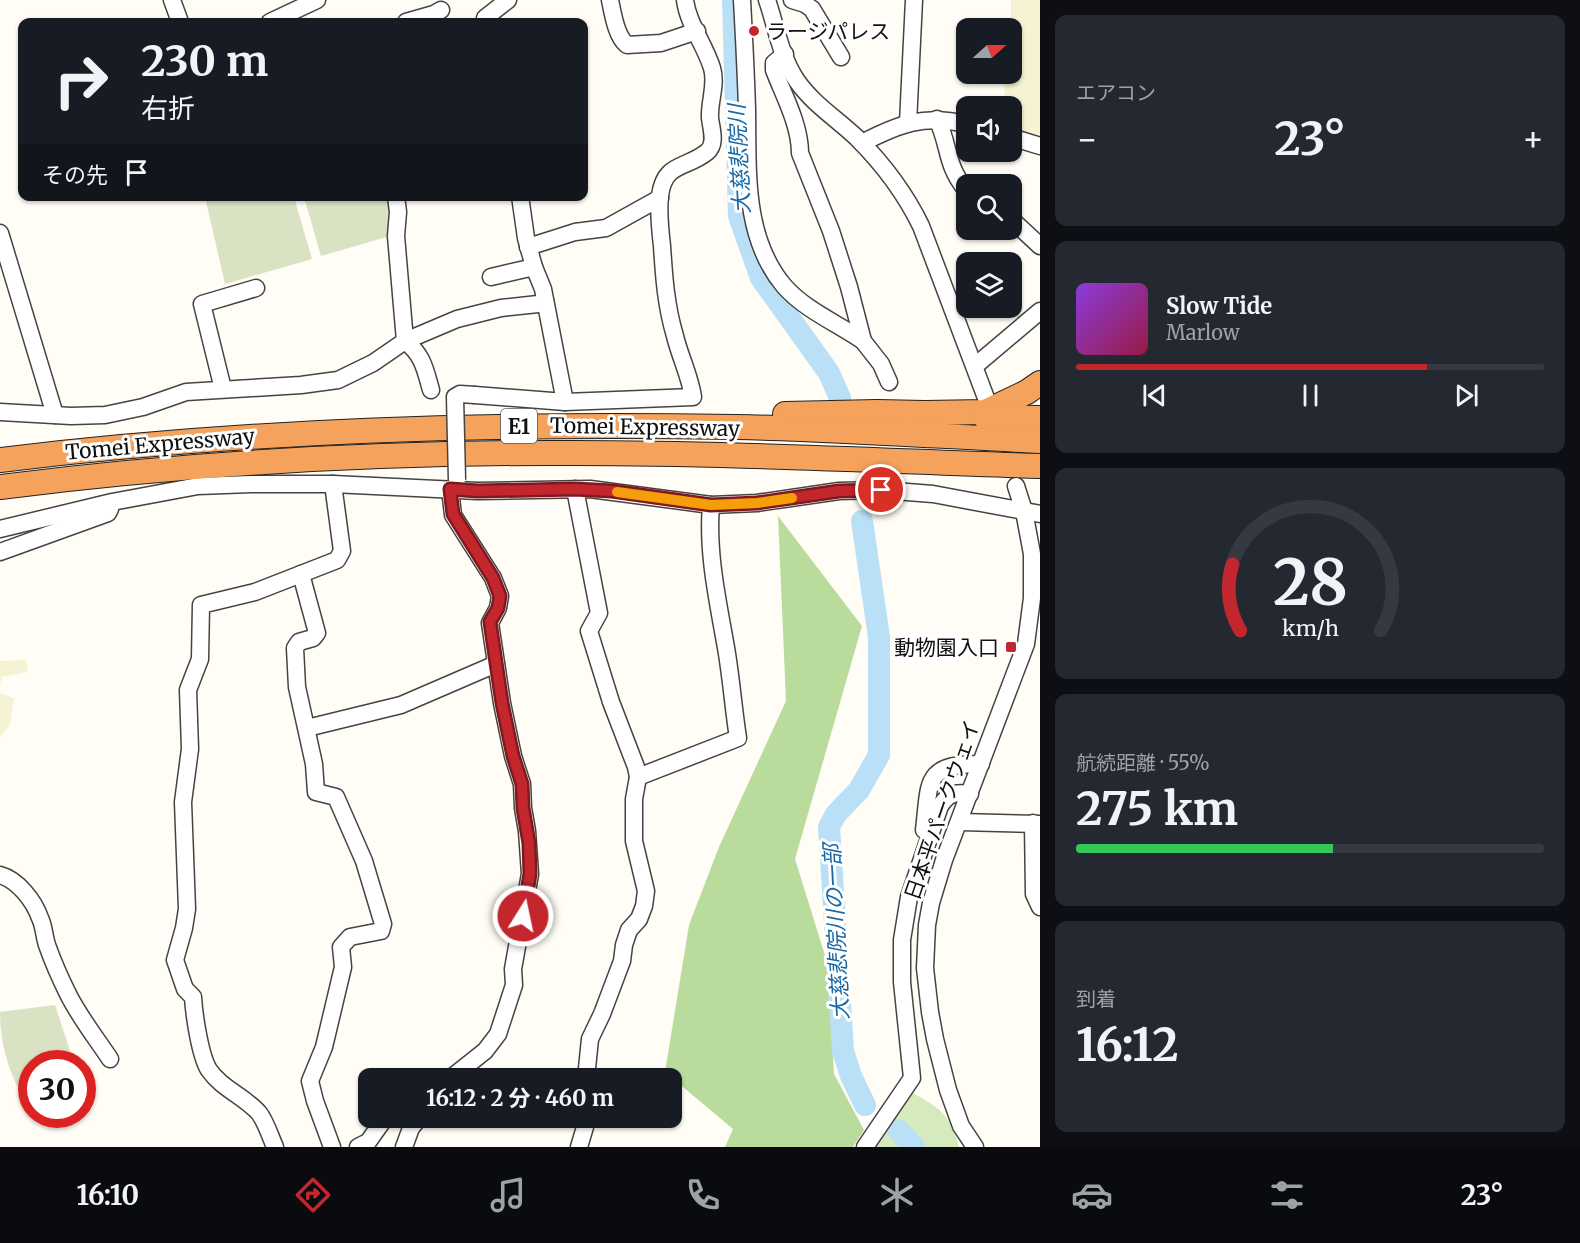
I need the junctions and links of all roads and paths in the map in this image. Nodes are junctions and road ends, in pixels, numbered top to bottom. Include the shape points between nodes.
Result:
1 (172, 0) edge
2 (317, 0) edge
3 (508, 0) edge
4 (610, 0) edge
5 (685, 0) edge
6 (742, 0) edge
7 (767, 0) edge
8 (792, 0) edge
9 (914, 0) edge
10 (441, 14) edge
11 (179, 18) edge
12 (279, 18) edge
13 (420, 18) edge
14 (485, 18) dead end
15 (696, 32) junction
16 (784, 54) junction
17 (841, 57) dead end
18 (937, 119) junction
19 (956, 122) edge
20 (908, 123) junction
21 (1022, 140) edge
22 (862, 143) junction
23 (1040, 146) edge
24 (956, 175) edge
25 (660, 198) junction
26 (397, 201) edge
27 (521, 201) edge
28 (1022, 229) edge
29 (0, 233) edge
30 (1040, 246) edge
31 (528, 247) junction
32 (534, 267) junction
33 (490, 277) dead end
34 (256, 288) dead end
35 (545, 301) junction
36 (1040, 311) edge
37 (405, 341) junction
38 (863, 341) junction
39 (975, 366) junction
40 (889, 382) dead end
41 (1040, 383) edge
42 (224, 389) junction
43 (431, 390) dead end
44 (986, 398) dead end
45 (565, 402) junction
46 (0, 412) edge
47 (925, 413) junction
48 (55, 415) junction
49 (1040, 418) edge
50 (513, 426) junction
51 (1040, 441) edge
52 (0, 460) edge
53 (968, 464) junction
54 (1040, 466) edge
55 (1040, 479) edge
56 (333, 484) junction
57 (455, 486) junction
58 (1016, 486) dead end
59 (0, 487) edge
60 (575, 489) junction
61 (112, 502) junction
62 (711, 505) junction
63 (1032, 513) edge
64 (0, 529) edge
65 (0, 552) edge
66 (301, 574) junction
67 (496, 664) junction
68 (307, 728) junction
69 (981, 764) junction
70 (638, 777) junction
71 (970, 794) junction
72 (960, 822) junction
73 (1036, 823) edge
74 (919, 866) junction
75 (0, 875) edge
76 (1040, 908) edge
77 (110, 1059) dead end
78 (464, 1068) edge
79 (587, 1068) edge
80 (378, 1128) edge
81 (411, 1128) edge
82 (585, 1128) edge
83 (275, 1147) edge
84 (332, 1147) edge
85 (358, 1147) edge
86 (404, 1147) edge
87 (579, 1147) edge
88 (866, 1147) edge
89 (975, 1147) edge

1 - 11 street
2 - 12 street
3 - 14 street
4 - 15 street via 627,45 661,43
5 - 15 street
6 - 38 street via 747,176 755,232 785,286 811,309
7 - 16 street
8 - 17 street via 812,9
9 - 20 street
10 - 13 street
15 - 25 street via 714,78 710,106 712,146 666,175
16 - 22 street via 804,90
16 - 38 street via 774,63 774,70 794,122 800,153 831,231
18 - 19 street
18 - 20 street
18 - 24 street
20 - 22 street
21 - 23 street
22 - 39 street via 888,171 913,209
25 - 31 street via 606,228 575,232
25 - 45 street via 665,294 693,397
26 - 37 street
27 - 31 street
28 - 30 street
29 - 48 street
31 - 32 street
32 - 33 street
32 - 35 street
34 - 42 street via 202,304
35 - 37 street via 480,312
35 - 45 street
36 - 39 street
37 - 42 street via 338,380
37 - 43 street via 422,359
38 - 40 street
39 - 44 street
41 - 47 highway via 985,412
42 - 48 street via 186,392 122,413
45 - 57 street, bridge via 460,394 455,397
46 - 48 street
47 - 49 highway
47 - 50 highway via 787,414
50 - 51 highway, Tomei Expressway / E1 via 738,427
50 - 52 highway, Tomei Expressway / E1 via 164,442
53 - 54 highway, Tomei Expressway / E1
53 - 55 highway
53 - 59 highway, Tomei Expressway / E1 via 698,455 473,454 239,463
56 - 57 street
56 - 61 street via 198,486
56 - 66 street via 342,551 338,560
57 - 60 street via 515,491
57 - 67 street via 453,514 500,596 490,622
58 - 63 street, 日本平パークウェイ
60 - 62 street
60 - 70 street via 599,613 589,631
61 - 64 street
61 - 65 street via 108,513
62 - 63 street via 881,490 933,494
62 - 70 street via 715,596 726,644 738,738
63 - 69 street, 日本平パークウェイ via 1033,576 1026,644
66 - 68 street via 317,633 295,648 297,687
66 - 83 street via 255,592 201,604 200,658 188,690 190,749 183,802 187,909 175,960 185,989 193,997 195,1022 208,1069 260,1114
67 - 68 street via 401,705
67 - 78 street via 522,784 530,874 513,969 514,986 498,1034
68 - 84 street via 316,792 336,797 364,861 383,924 381,931 350,937 341,946 343,967 324,1047 310,1081
69 - 71 street, 日本平パークウェイ
69 - 74 street via 947,767 931,779
70 - 79 street via 634,841 646,891 644,906 629,930 622,961 590,1039
71 - 72 street, 日本平パークウェイ
71 - 74 street via 954,792 947,796
72 - 73 street
72 - 89 street, 日本平パークウェイ via 931,903 925,968 930,1012 948,1090 961,1126
73 - 76 street via 1034,894
74 - 88 street via 902,940 902,982 912,1078
75 - 77 street via 20,887 31,901 69,995
80 - 85 street via 368,1142
81 - 86 street
82 - 87 street

